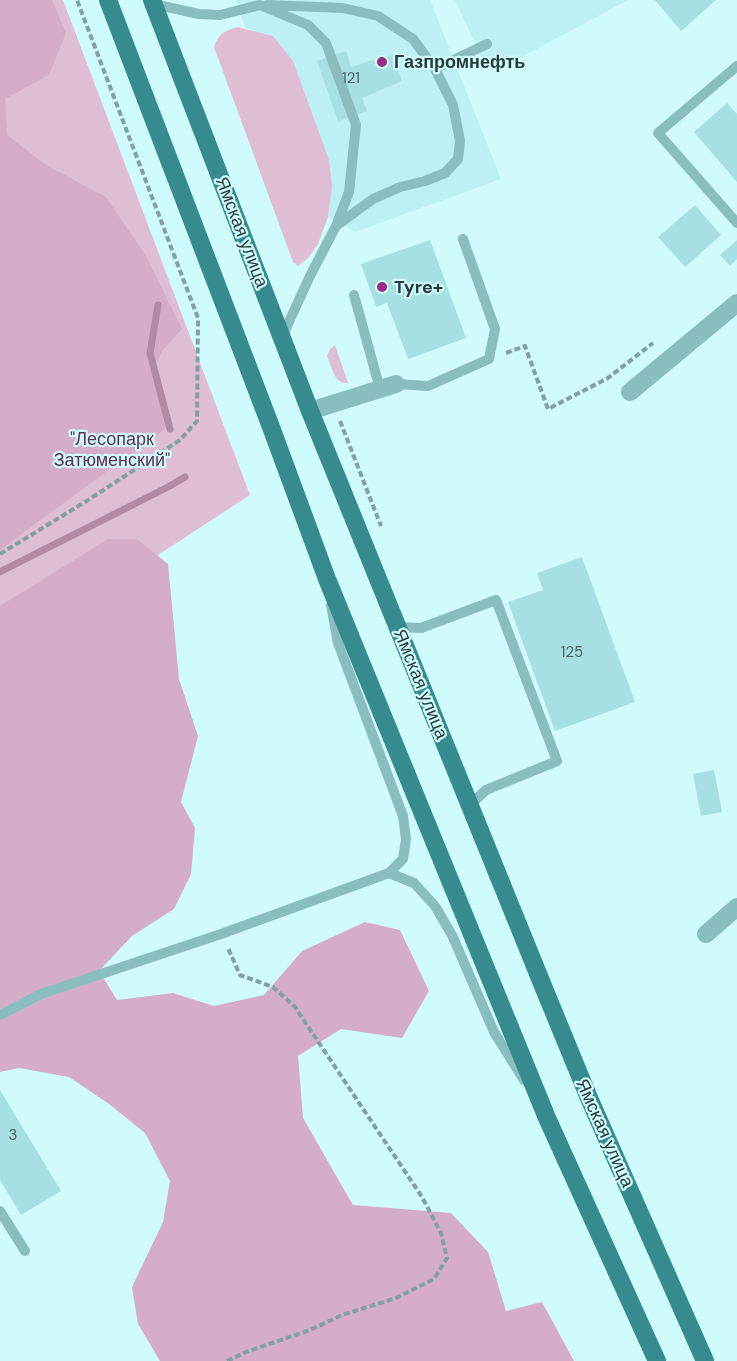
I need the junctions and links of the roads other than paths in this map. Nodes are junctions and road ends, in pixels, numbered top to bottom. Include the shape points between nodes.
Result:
1 (108, 0) edge
2 (272, 0) edge
3 (153, 2) edge
4 (260, 5) junction
5 (487, 44) dead end
6 (737, 66) edge
7 (435, 69) junction
8 (737, 223) edge
9 (336, 226) junction
10 (463, 239) dead end
11 (354, 295) dead end
12 (737, 303) edge
13 (282, 337) junction
14 (388, 386) junction
15 (630, 392) dead end
16 (310, 411) junction
17 (327, 579) junction
18 (398, 627) junction
19 (470, 805) junction
20 (389, 873) junction
21 (737, 907) edge
22 (706, 934) dead end
23 (0, 1015) edge
24 (547, 1118) junction
25 (0, 1211) edge
26 (25, 1251) dead end
27 (657, 1361) edge
28 (705, 1361) edge

1 - 17 main road
2 - 4 lane
3 - 4 lane via 199,14 220,15
3 - 13 main road, Ямская улица
4 - 7 lane via 343,8 378,16 413,39
4 - 9 lane via 308,25 326,43 356,125 349,192
5 - 7 lane
6 - 8 lane via 658,133
7 - 9 lane via 453,105 460,141 458,159 445,173 373,199
9 - 13 lane
10 - 14 lane via 495,329 489,359 428,386
11 - 14 lane
12 - 15 street
13 - 16 main road, Ямская улица
14 - 16 street
16 - 18 main road, Ямская улица
17 - 20 lane via 338,644 403,816 403,859
17 - 24 main road
18 - 19 main road, Ямская улица
18 - 19 lane via 421,628 496,600 557,761 486,790
19 - 28 main road, Ямская улица via 589,1098
20 - 23 lane via 41,994
20 - 24 lane via 414,883 435,906 452,935 494,1032
21 - 22 street
24 - 27 main road
25 - 26 lane

